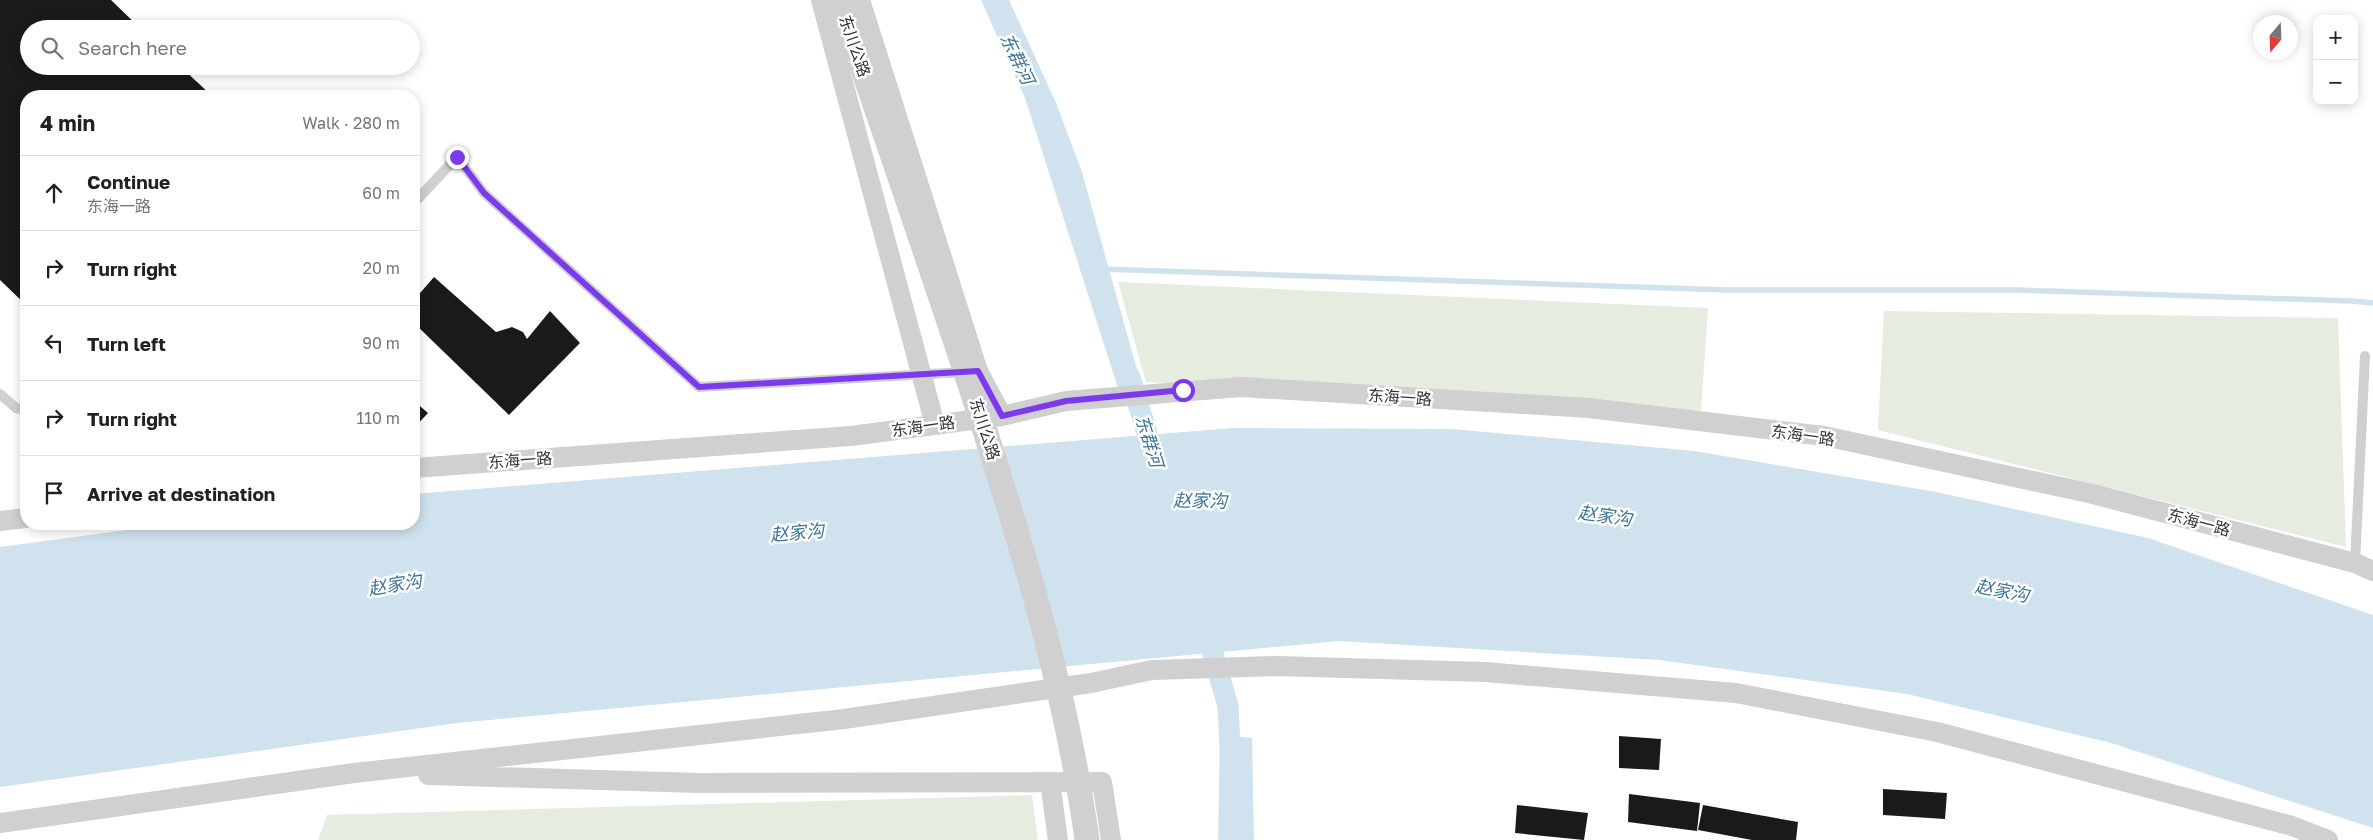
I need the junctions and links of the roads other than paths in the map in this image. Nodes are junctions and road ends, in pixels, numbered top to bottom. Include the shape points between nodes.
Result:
1 (821, 0) edge
2 (839, 0) edge
3 (860, 0) edge
4 (420, 197) edge
5 (2365, 356) dead end
6 (978, 371) junction
7 (921, 375) junction
8 (0, 394) edge
9 (20, 409) edge
10 (1002, 416) junction
11 (935, 425) junction
12 (420, 468) edge
13 (20, 519) edge
14 (0, 521) edge
15 (2364, 567) edge
16 (354, 773) junction
17 (1050, 782) junction
18 (0, 823) edge
19 (1058, 840) edge
20 (1087, 840) edge
21 (1111, 840) edge
22 (2328, 840) edge

1 - 7 street
2 - 20 street, 东川公路, bridge via 1006,492 1054,671
3 - 6 street
4 - 7 lane via 457,157 484,193 699,387
5 - 15 lane
6 - 7 lane
6 - 10 street
7 - 11 street
8 - 9 lane
10 - 11 street, 东海一路
10 - 15 street, 东海一路 via 1066,401 1241,387 1590,408 1824,436 2090,493
11 - 12 street, 东海一路 via 851,436
13 - 14 street
16 - 17 street via 699,783
16 - 18 street
16 - 22 street via 844,719 1091,683 1152,670 1276,666 1485,672 1736,693 1937,732 2292,826
17 - 19 street
17 - 21 street via 1102,782

